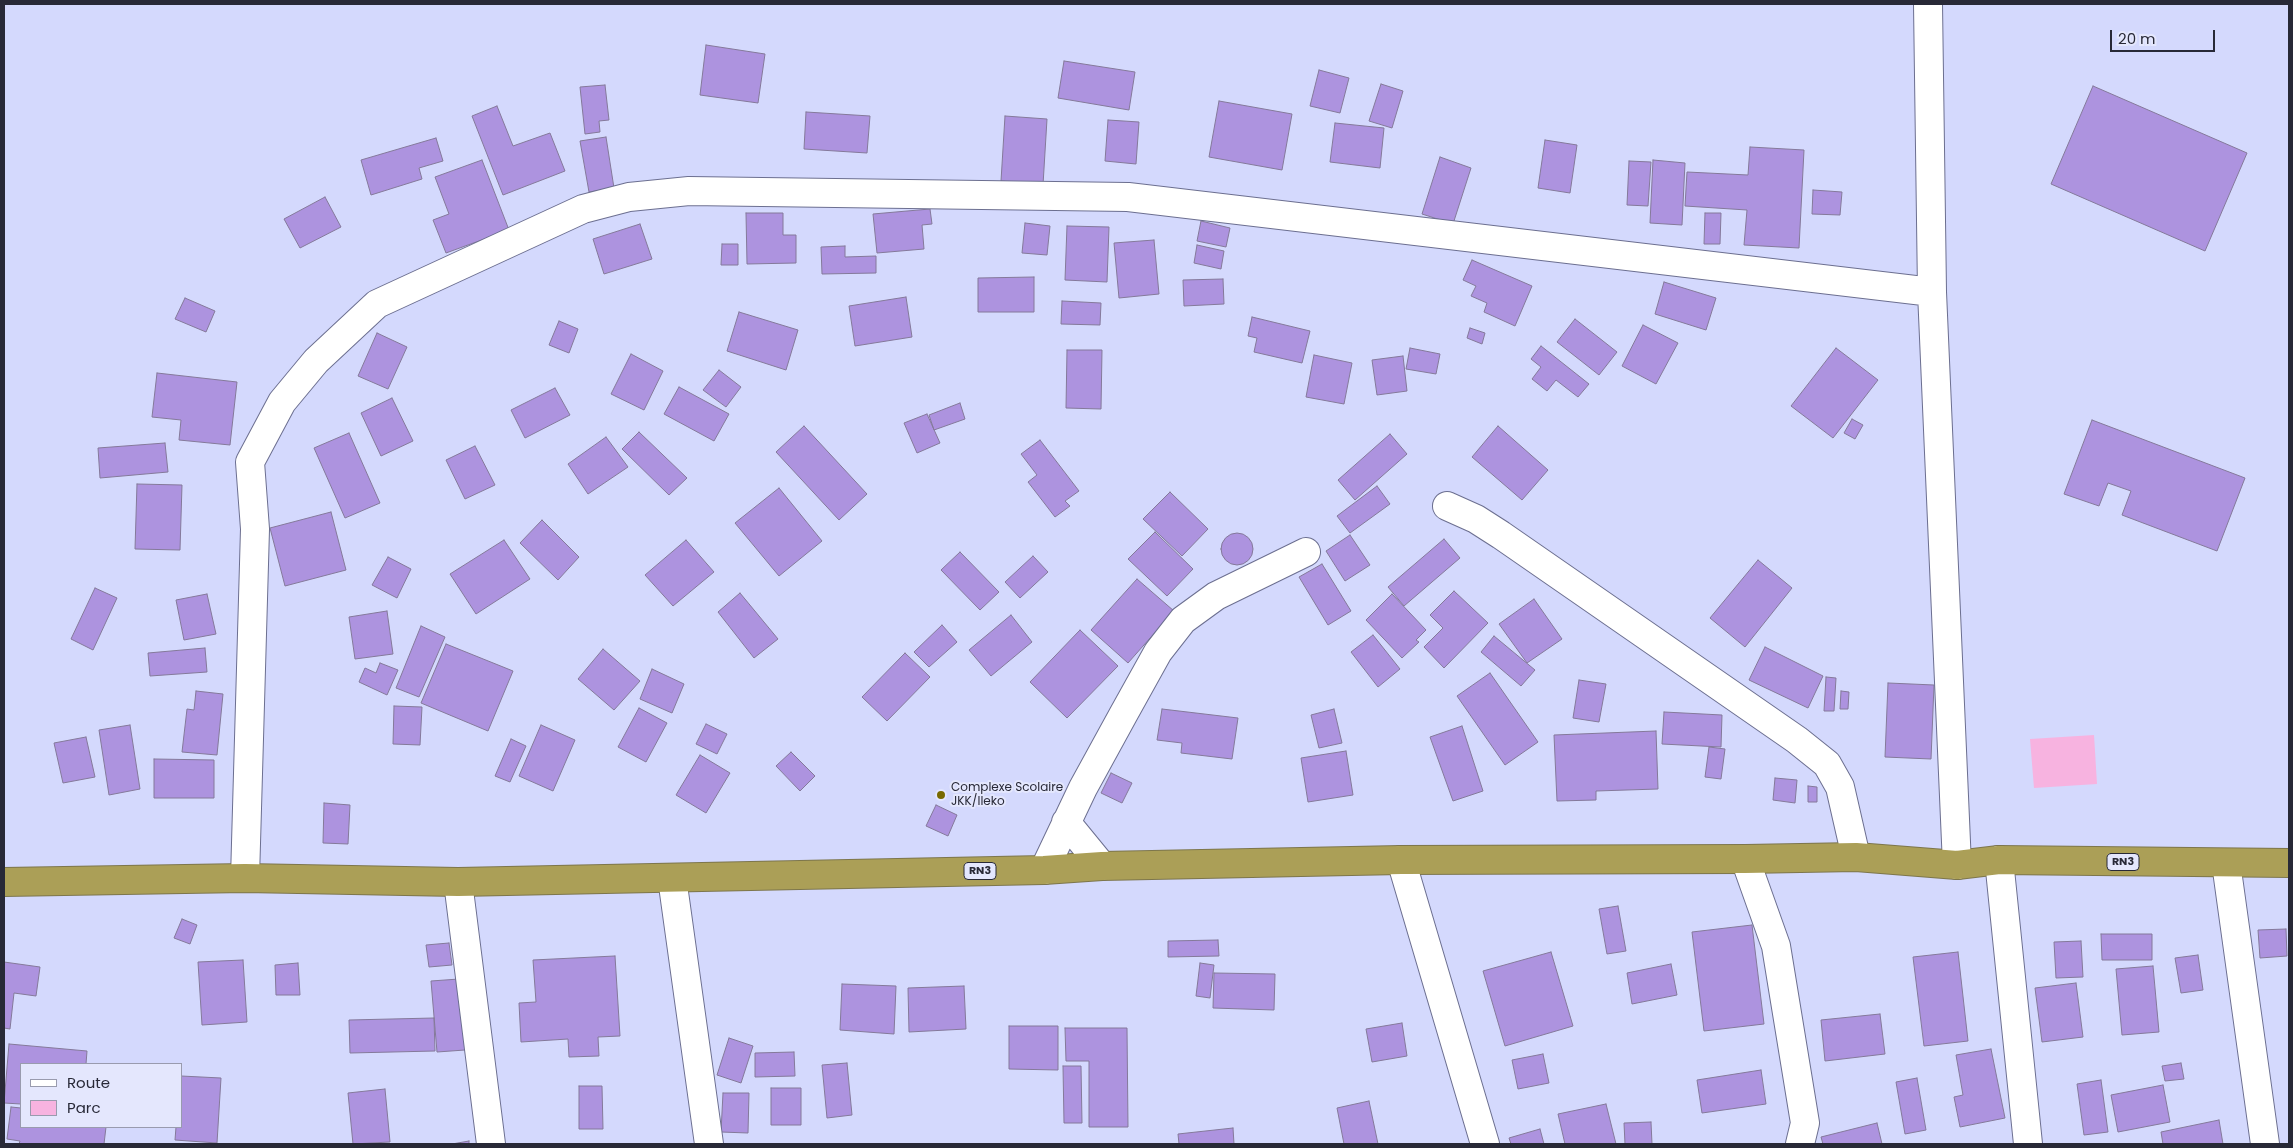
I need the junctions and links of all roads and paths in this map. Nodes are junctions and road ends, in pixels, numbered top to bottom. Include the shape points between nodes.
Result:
1 (1928, 4) edge
2 (1932, 292) junction
3 (1447, 506) dead end
4 (1306, 552) dead end
5 (1066, 822) junction
6 (1856, 857) junction
7 (1401, 860) junction
8 (1745, 860) junction
9 (1999, 860) junction
10 (2226, 863) junction
11 (2289, 863) edge
12 (1957, 865) junction
13 (1102, 866) junction
14 (1044, 870) junction
15 (245, 878) junction
16 (672, 878) junction
17 (4, 882) edge
18 (458, 882) junction
19 (491, 1144) edge
20 (709, 1144) edge
21 (1485, 1144) edge
22 (1800, 1144) edge
23 (2028, 1144) edge
24 (2266, 1144) edge

1 - 2 street
2 - 12 street
2 - 15 street via 1128,197 688,192 629,197 582,209 377,304 316,361 282,402 250,462 255,529
3 - 6 street via 1501,535 1827,764 1840,787
4 - 5 street via 1216,596 1183,620 1158,652
5 - 13 street
5 - 14 street
6 - 8 highway, RN3
6 - 12 highway, RN3
7 - 8 highway, RN3
7 - 13 highway, RN3
7 - 21 street
8 - 22 street via 1776,946 1805,1122
9 - 10 highway, RN3
9 - 12 highway, RN3
9 - 23 street
10 - 11 highway, RN3
10 - 24 street
13 - 14 highway, RN3
14 - 16 highway, RN3
15 - 17 highway, RN3
15 - 18 highway, RN3
16 - 18 highway, RN3
16 - 20 street
18 - 19 street

